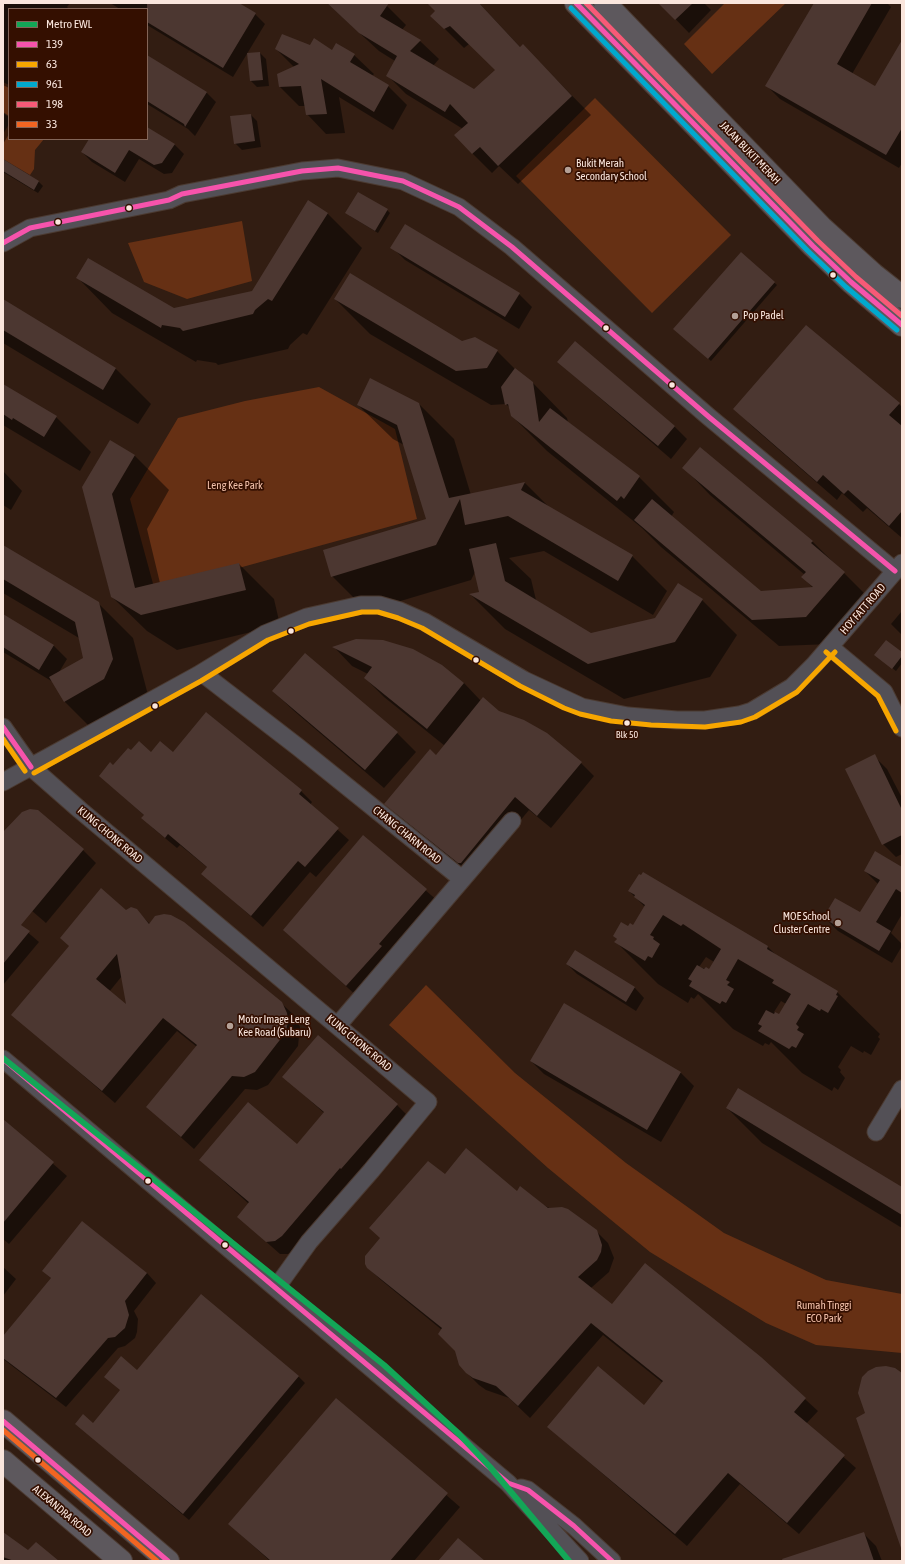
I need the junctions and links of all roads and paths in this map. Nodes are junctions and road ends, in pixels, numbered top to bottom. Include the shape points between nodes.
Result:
1 (576, 3) edge
2 (604, 3) edge
3 (182, 194) junction
4 (3, 234) edge
5 (3, 243) edge
6 (902, 297) edge
7 (902, 325) edge
8 (899, 567) edge
9 (830, 647) junction
10 (202, 673) junction
11 (3, 727) edge
12 (902, 728) edge
13 (31, 767) junction
14 (3, 782) edge
15 (512, 821) dead end
16 (462, 880) junction
17 (338, 1026) junction
18 (3, 1059) edge
19 (902, 1089) edge
20 (876, 1132) dead end
21 (276, 1288) junction
22 (3, 1421) edge
23 (3, 1461) edge
24 (508, 1484) junction
25 (121, 1561) edge
26 (168, 1561) edge
27 (580, 1561) edge
28 (612, 1561) edge

1 - 7 main road, JALAN BUKIT MERAH via 813,246
2 - 6 main road, JALAN BUKIT MERAH via 822,228
3 - 4 street via 168,190 29,221
3 - 5 street via 169,200 30,228
3 - 8 street via 302,171 338,168 403,181 460,207 512,247 703,412
8 - 9 street, HOY FATT ROAD
9 - 10 street, HOY FATT ROAD via 792,687 772,700 739,715 704,720 639,717 582,707 524,680 425,622 380,605 342,608 307,617 265,634
9 - 12 street via 884,692
10 - 13 street, HOY FATT ROAD
10 - 16 street, CHANG CHARN ROAD
11 - 13 street, KUNG CHONG ROAD
13 - 14 street, HOY FATT ROAD
13 - 17 street, KUNG CHONG ROAD
15 - 16 street
16 - 17 street
17 - 21 street, KUNG CHONG ROAD via 428,1102 309,1242
18 - 21 street
19 - 20 street
21 - 24 street
22 - 26 main road
23 - 25 main road, ALEXANDRA ROAD
24 - 27 street
24 - 28 street via 528,1490 574,1526

